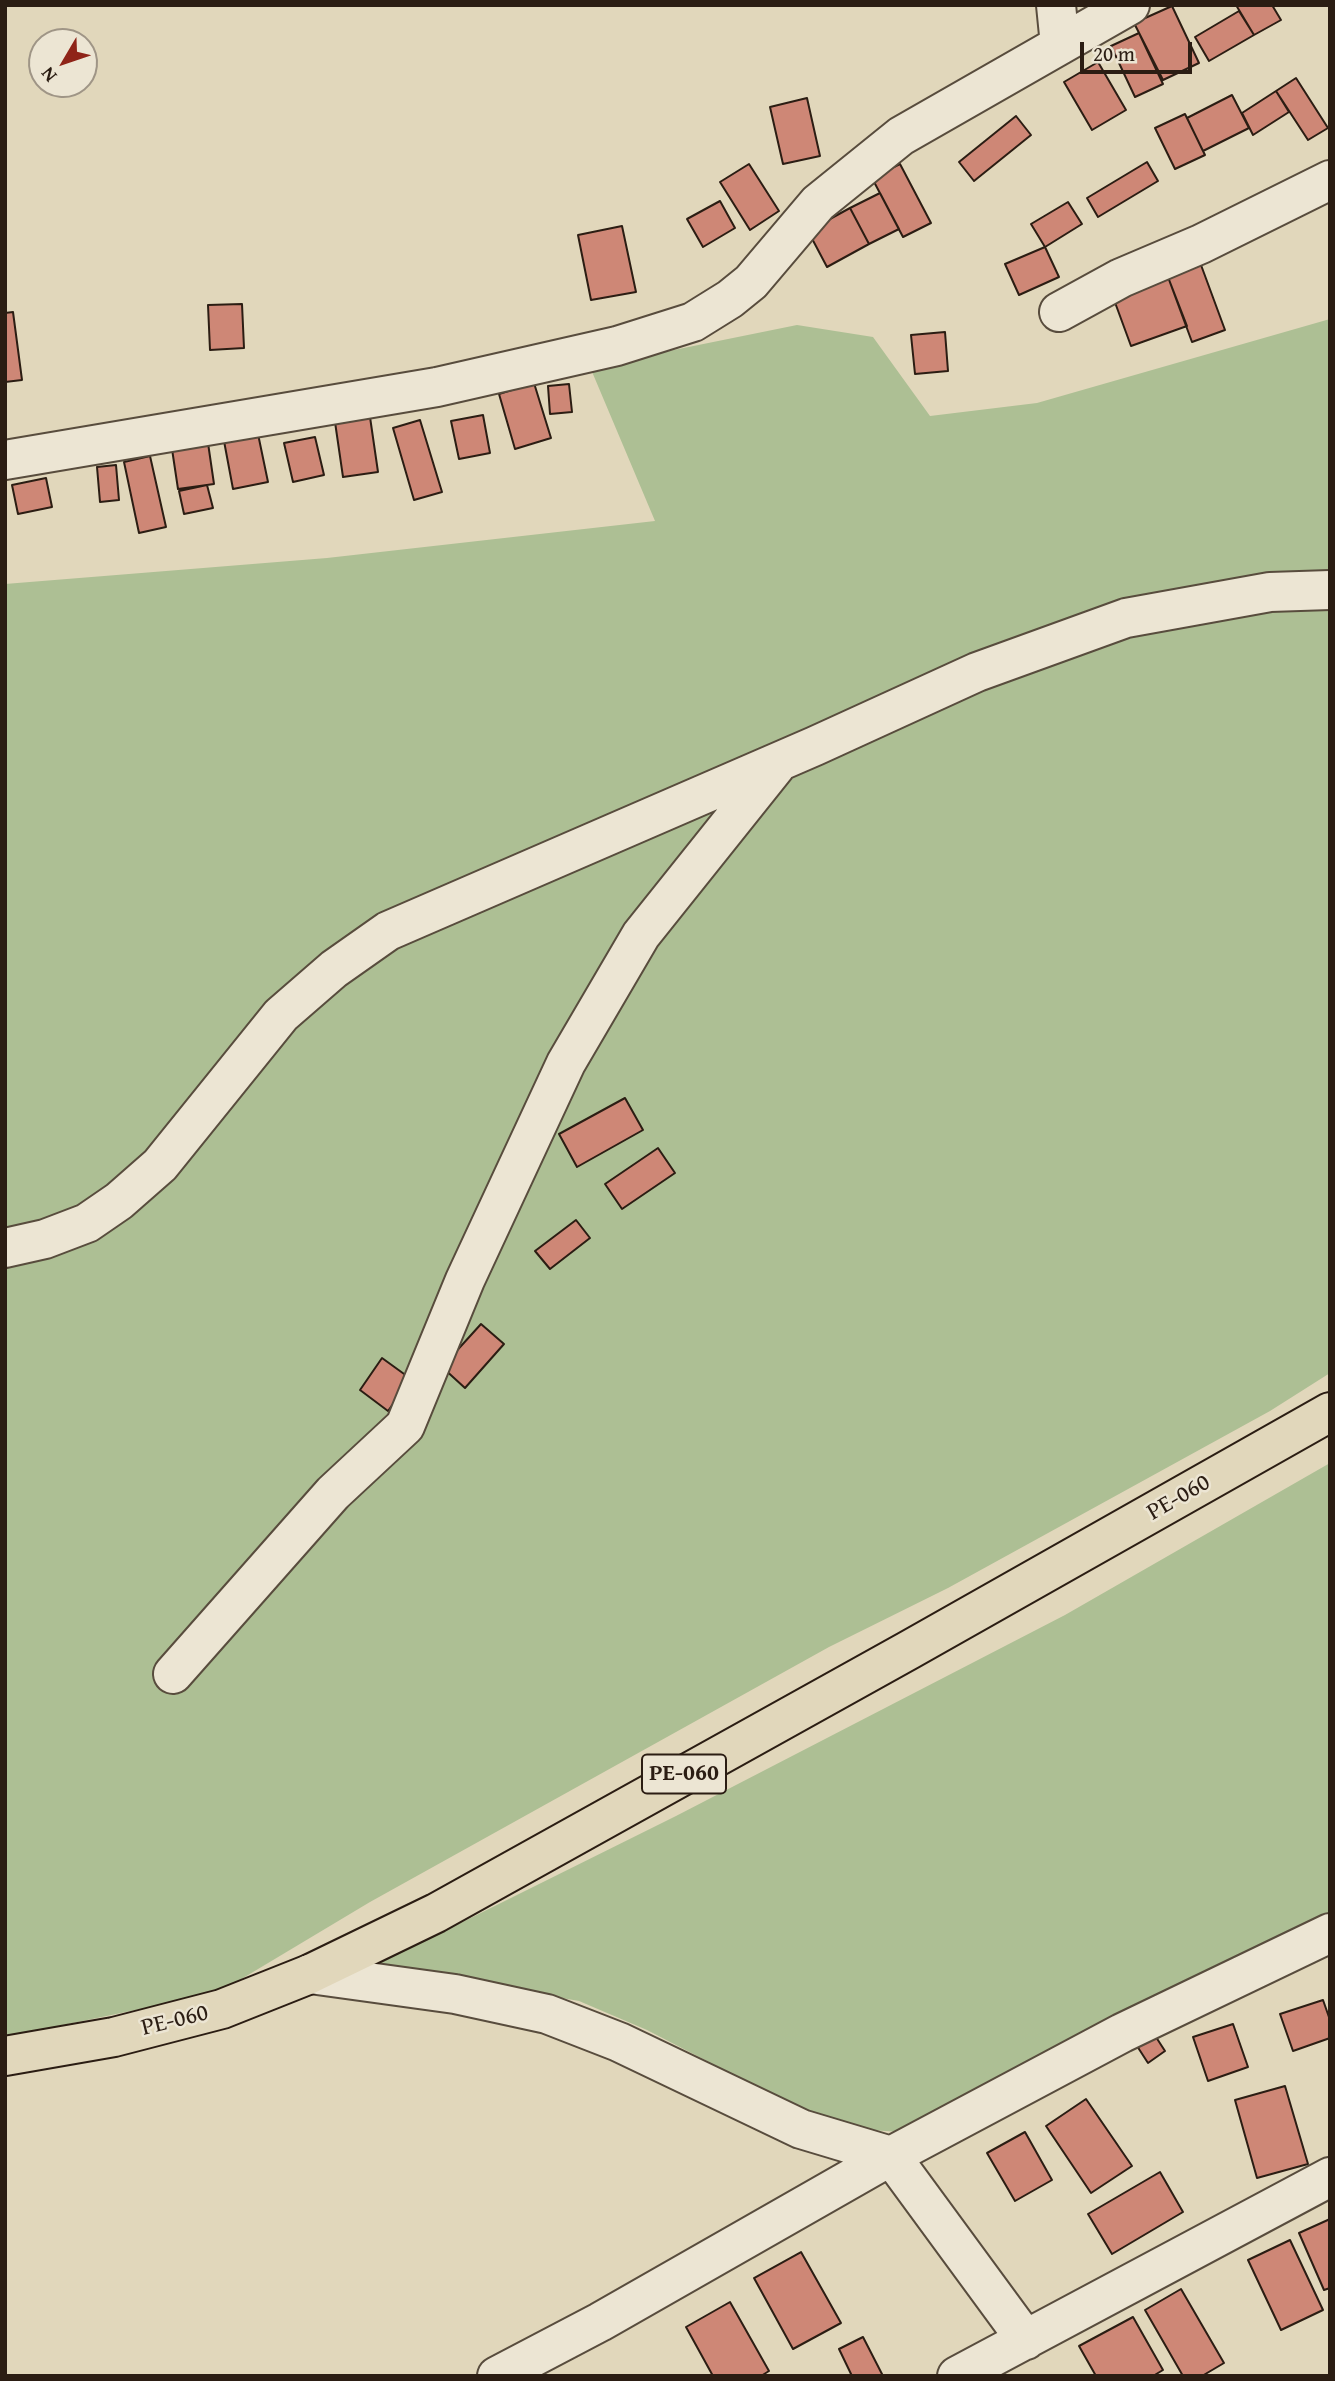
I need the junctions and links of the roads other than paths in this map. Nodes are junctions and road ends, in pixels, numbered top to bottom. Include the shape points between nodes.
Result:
1 (1056, 5) edge
2 (1130, 5) edge
3 (1060, 45) junction
4 (1330, 180) edge
5 (1059, 312) dead end
6 (5, 460) edge
7 (1330, 590) edge
8 (780, 761) junction
9 (5, 1248) edge
10 (1330, 1412) edge
11 (173, 1674) dead end
12 (1330, 1933) edge
13 (310, 1974) junction
14 (5, 2056) edge
15 (891, 2156) junction
16 (1330, 2177) edge
17 (1026, 2340) junction
18 (497, 2376) edge
19 (957, 2376) edge

1 - 3 street
2 - 3 street
3 - 6 street via 901,136 818,203 751,282 693,322 617,346 437,387
4 - 5 street
7 - 8 street via 1270,592 1126,618 977,672
8 - 9 street via 388,931 281,1015 160,1165 118,1201 87,1223
8 - 11 street via 641,935 566,1063 465,1280 405,1426 333,1493
10 - 13 main road, PE-060 / PE-060 via 436,1913
12 - 15 street via 1122,2033
13 - 14 main road, PE-060 / PE-060 via 222,2009 114,2037
13 - 15 street via 455,1994 547,2014 619,2042 801,2129
15 - 17 street
15 - 18 street
16 - 17 street
17 - 19 street

